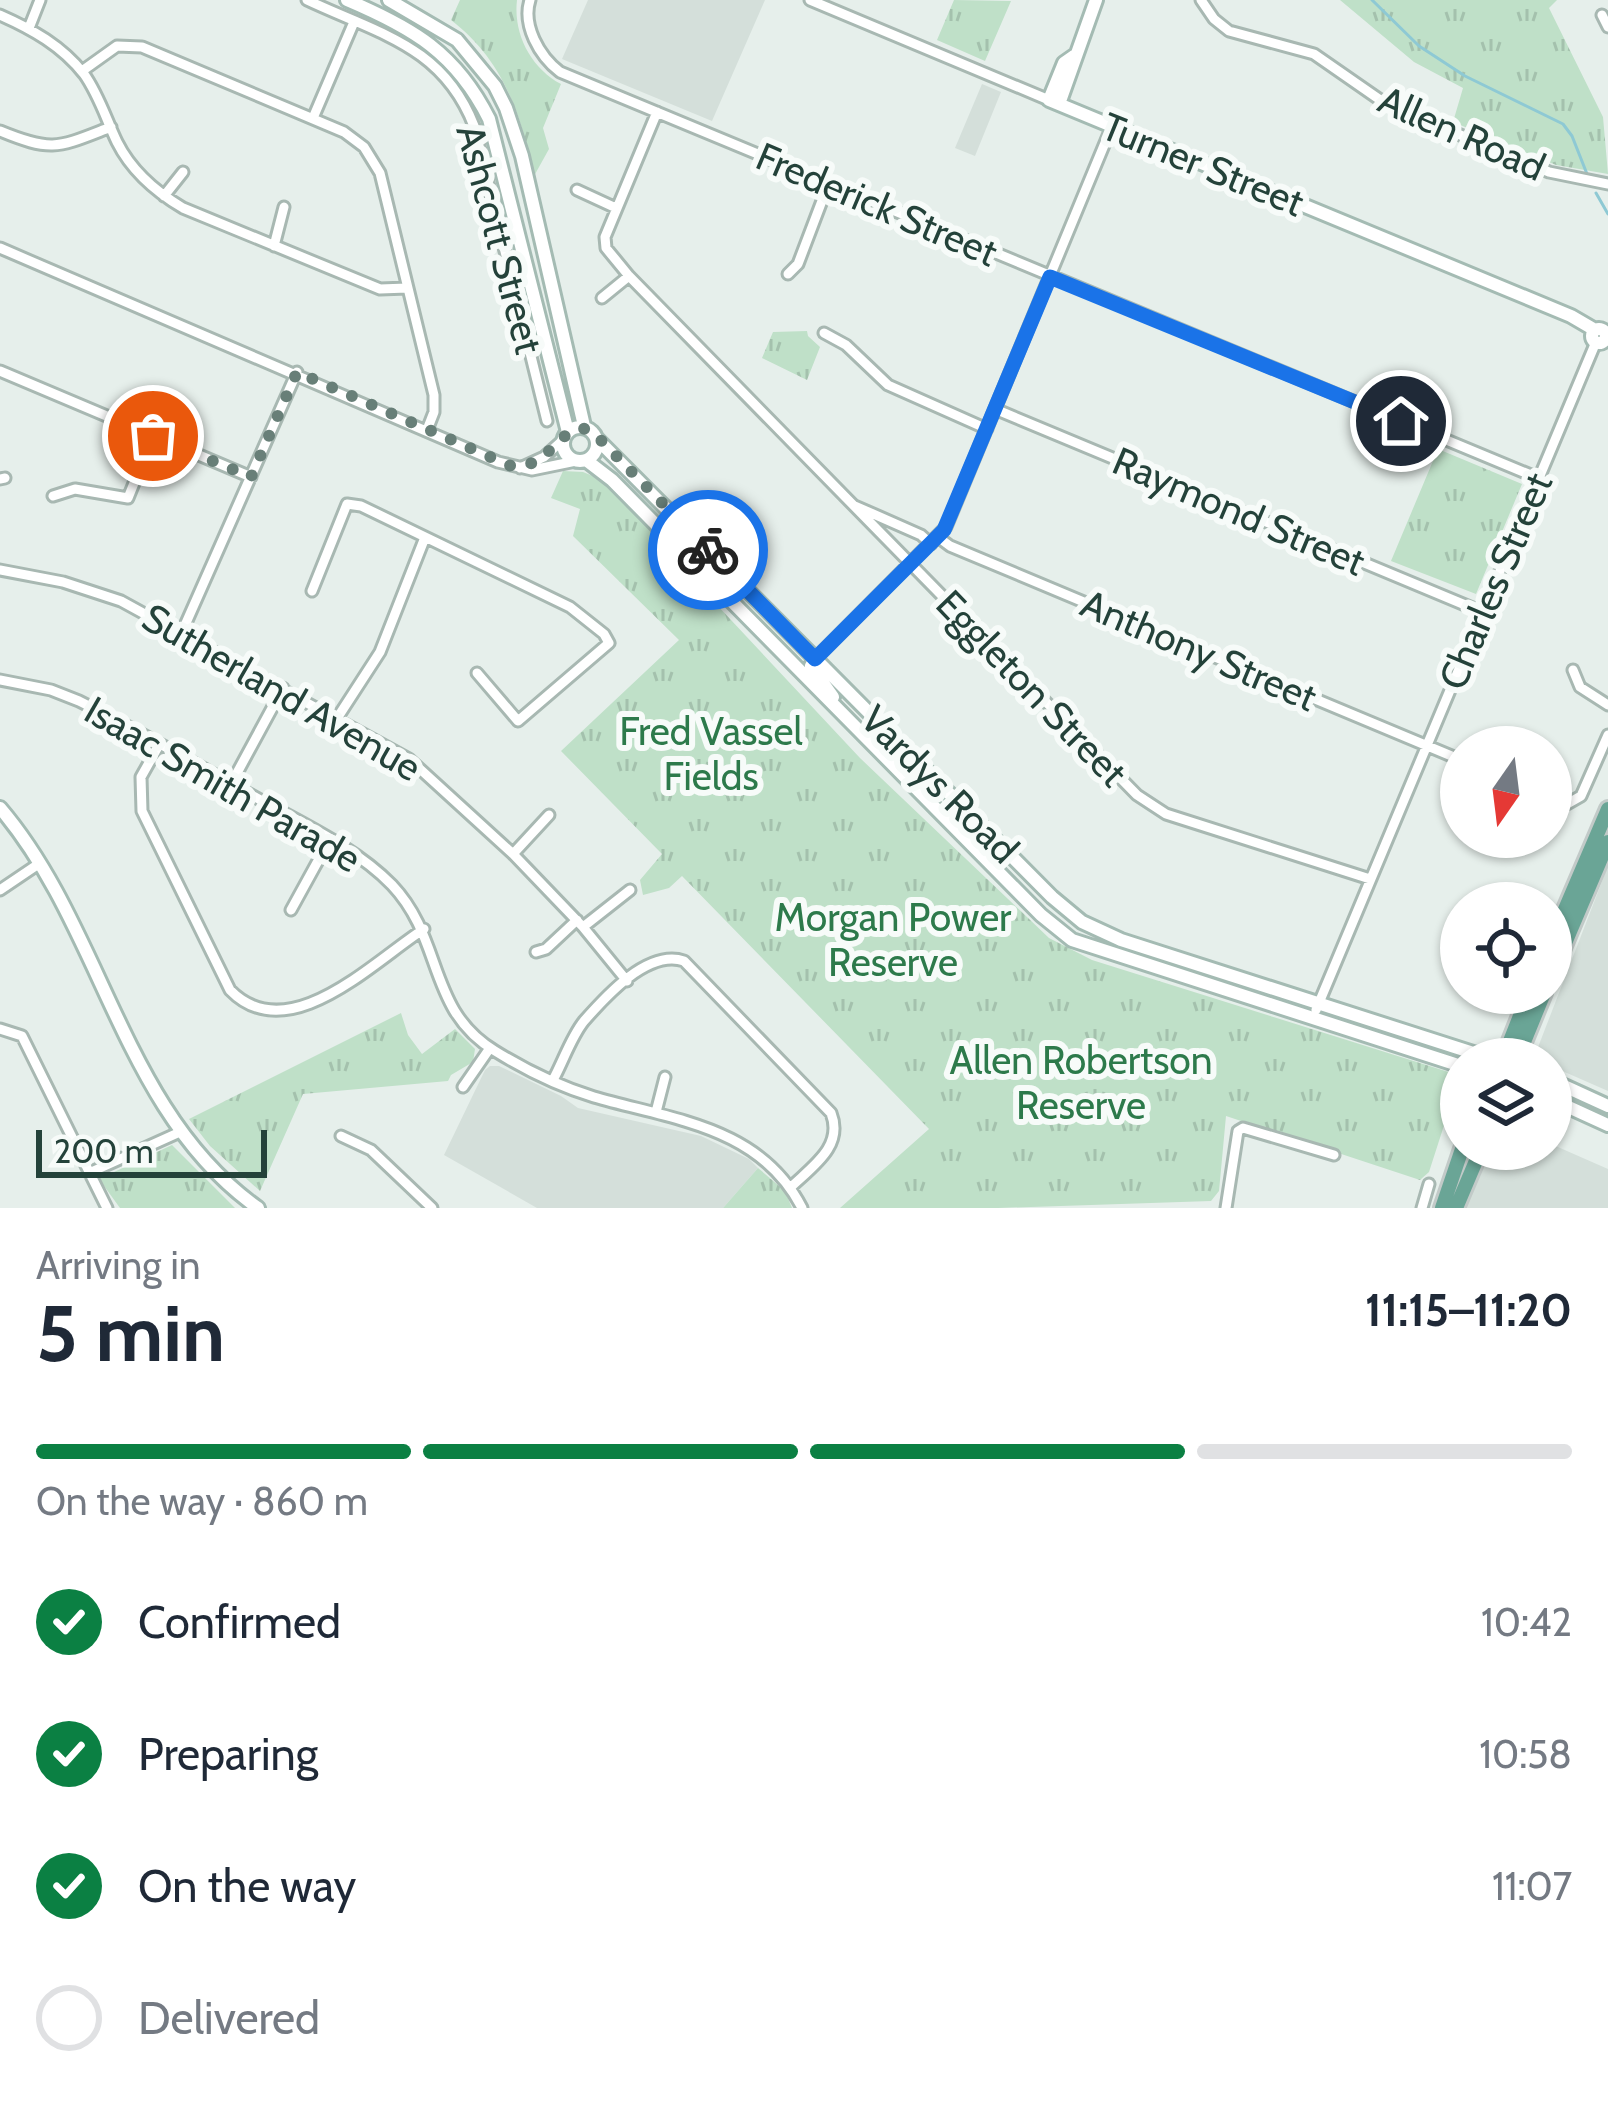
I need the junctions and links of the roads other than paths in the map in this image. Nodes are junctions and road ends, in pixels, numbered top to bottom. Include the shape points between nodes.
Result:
1 (40, 0) edge
2 (308, 0) edge
3 (347, 0) edge
4 (389, 0) edge
5 (530, 0) edge
6 (810, 0) edge
7 (1096, 0) edge
8 (1201, 0) edge
9 (0, 15) edge
10 (1602, 15) dead end
11 (354, 22) junction
12 (1608, 27) edge
13 (29, 28) junction
14 (82, 71) junction
15 (1054, 102) junction
16 (657, 112) junction
17 (314, 118) junction
18 (1112, 126) junction
19 (111, 128) junction
20 (0, 131) edge
21 (183, 172) dead end
22 (828, 184) junction
23 (1608, 184) edge
24 (578, 190) dead end
25 (164, 196) junction
26 (284, 207) dead end
27 (616, 208) junction
28 (274, 246) junction
29 (0, 248) edge
30 (788, 274) dead end
31 (628, 276) junction
32 (1050, 277) junction
33 (407, 288) junction
34 (602, 298) dead end
35 (824, 333) dead end
36 (1601, 339) edge
37 (0, 371) edge
38 (297, 372) junction
39 (995, 410) junction
40 (547, 421) dead end
41 (584, 427) junction
42 (987, 429) junction
43 (427, 430) junction
44 (153, 436) junction
45 (565, 436) junction
46 (597, 439) junction
47 (581, 460) junction
48 (520, 467) junction
49 (251, 477) junction
50 (1538, 478) junction
51 (53, 496) dead end
52 (850, 503) junction
53 (424, 540) junction
54 (935, 540) junction
55 (911, 564) junction
56 (0, 570) edge
57 (312, 591) dead end
58 (1482, 612) junction
59 (756, 629) junction
60 (182, 632) junction
61 (815, 659) junction
62 (1573, 670) dead end
63 (477, 673) dead end
64 (0, 680) edge
65 (283, 688) junction
66 (1608, 704) edge
67 (336, 720) junction
68 (1608, 735) edge
69 (863, 737) junction
70 (159, 745) junction
71 (1427, 745) junction
72 (1440, 751) edge
73 (231, 784) junction
74 (1572, 801) edge
75 (0, 808) edge
76 (1608, 809) edge
77 (549, 815) dead end
78 (330, 839) junction
79 (1608, 842) edge
80 (513, 854) junction
81 (1599, 858) edge
82 (40, 862) junction
83 (1370, 879) junction
84 (0, 890) edge
85 (630, 890) dead end
86 (1572, 905) edge
87 (291, 910) dead end
88 (580, 924) junction
89 (1572, 924) edge
90 (424, 929) junction
91 (536, 952) dead end
92 (627, 981) junction
93 (1320, 1000) junction
94 (1313, 1020) junction
95 (0, 1029) edge
96 (1440, 1041) edge
97 (490, 1048) junction
98 (1440, 1059) edge
99 (665, 1077) dead end
100 (553, 1080) junction
101 (463, 1088) dead end
102 (1572, 1090) edge
103 (1608, 1106) edge
104 (1572, 1109) edge
105 (656, 1112) junction
106 (1608, 1125) edge
107 (180, 1132) junction
108 (340, 1136) dead end
109 (1334, 1155) dead end
110 (1455, 1170) edge
111 (1472, 1170) edge
112 (89, 1173) junction
113 (1429, 1184) dead end
114 (791, 1187) junction
115 (107, 1208) edge
116 (258, 1208) edge
117 (432, 1208) edge
118 (802, 1208) edge
119 (1226, 1208) edge
120 (1422, 1208) edge
121 (1442, 1208) edge
122 (1456, 1208) edge

1 - 13 street
2 - 11 street, Ashcott Street
3 - 45 main road via 423,38 474,89 494,137
4 - 41 main road via 458,40 506,108
5 - 16 street, Frederick Street via 527,26 553,67
6 - 15 street, Turner Street
7 - 15 main road
8 - 23 street, Allen Road via 1235,34 1315,54 1387,104 1549,172
9 - 13 street
10 - 12 street
11 - 17 street
11 - 40 street, Ashcott Street via 418,51 460,95
13 - 14 street
14 - 17 street via 117,46 142,47
14 - 19 street
15 - 18 main road, Turner Street
16 - 22 street, Frederick Street
16 - 27 street, Eggleton Street
17 - 33 street via 372,156
18 - 32 street
18 - 36 main road, Turner Street via 1570,316
19 - 20 street via 56,147
19 - 25 street
21 - 25 street
22 - 30 street
22 - 32 street, Frederick Street
24 - 27 street
25 - 28 street
26 - 28 street
27 - 31 street, Eggleton Street via 604,241
28 - 33 street via 380,290
29 - 38 street
31 - 34 street
31 - 52 street, Eggleton Street
32 - 39 street
32 - 50 street, Frederick Street
33 - 43 street via 434,395
35 - 42 street via 887,386
36 - 50 street, Charles Street
37 - 44 street
38 - 43 street
38 - 49 street
39 - 42 street
39 - 58 street, Raymond Street
41 - 45 main road
41 - 46 main road
42 - 54 street
43 - 48 street
44 - 49 street
44 - 51 street via 128,498 75,489
45 - 47 main road via 567,455
45 - 48 street via 544,458
46 - 47 main road via 597,449
46 - 61 main road, Vardys Road
47 - 48 street
47 - 59 main road, Vardys Road via 611,480
49 - 60 street
50 - 58 street, Charles Street
52 - 54 street, Anthony Street
52 - 55 street, Eggleton Street
53 - 57 street via 347,504
53 - 63 street via 570,607 609,643 518,722
53 - 67 street via 380,652
54 - 55 street
54 - 71 street, Anthony Street
55 - 61 street
55 - 83 street, Eggleton Street via 1137,795 1166,814
56 - 60 street, Sutherland Avenue via 98,592
58 - 71 street, Charles Street
59 - 61 main road via 797,658
59 - 69 main road, Vardys Road
60 - 65 street, Sutherland Avenue
61 - 69 main road via 812,669
61 - 93 main road, Vardys Road via 1082,922
62 - 66 street via 1580,687
64 - 70 street, Isaac Smith Parade via 64,694
65 - 67 street, Sutherland Avenue
65 - 73 street
67 - 80 street, Sutherland Avenue via 410,760
68 - 74 street
69 - 94 main road, Vardys Road via 1072,940
70 - 73 street, Isaac Smith Parade
70 - 90 street via 141,777 142,811 237,998 266,1011 295,1009 362,975
71 - 72 street, Anthony Street
71 - 83 street, Charles Street
73 - 78 street, Isaac Smith Parade
75 - 82 main road
76 - 81 main road
77 - 80 street
78 - 87 street
78 - 90 street, Isaac Smith Parade via 390,883
79 - 81 main road
80 - 88 street, Sutherland Avenue
81 - 86 main road
81 - 89 main road
82 - 84 street
82 - 107 main road
83 - 93 street, Charles Street
85 - 88 street
88 - 91 street
88 - 92 street, Sutherland Avenue
90 - 97 street, Isaac Smith Parade via 446,999
92 - 100 street via 581,1024
92 - 114 street via 666,958 689,964 827,1106 833,1142
93 - 94 street, Charles Street
93 - 96 main road, Vardys Road
94 - 98 main road, Vardys Road
95 - 112 street via 22,1036
97 - 100 street, Isaac Smith Parade
97 - 101 street
99 - 105 street
100 - 105 street, Isaac Smith Parade
102 - 103 main road
104 - 106 main road
105 - 114 street, Isaac Smith Parade via 730,1136
107 - 112 street
107 - 116 main road
108 - 117 street via 371,1150
109 - 119 street via 1238,1130
110 - 121 main road
111 - 122 main road
112 - 115 street
113 - 120 street
114 - 118 street, Isaac Smith Parade

